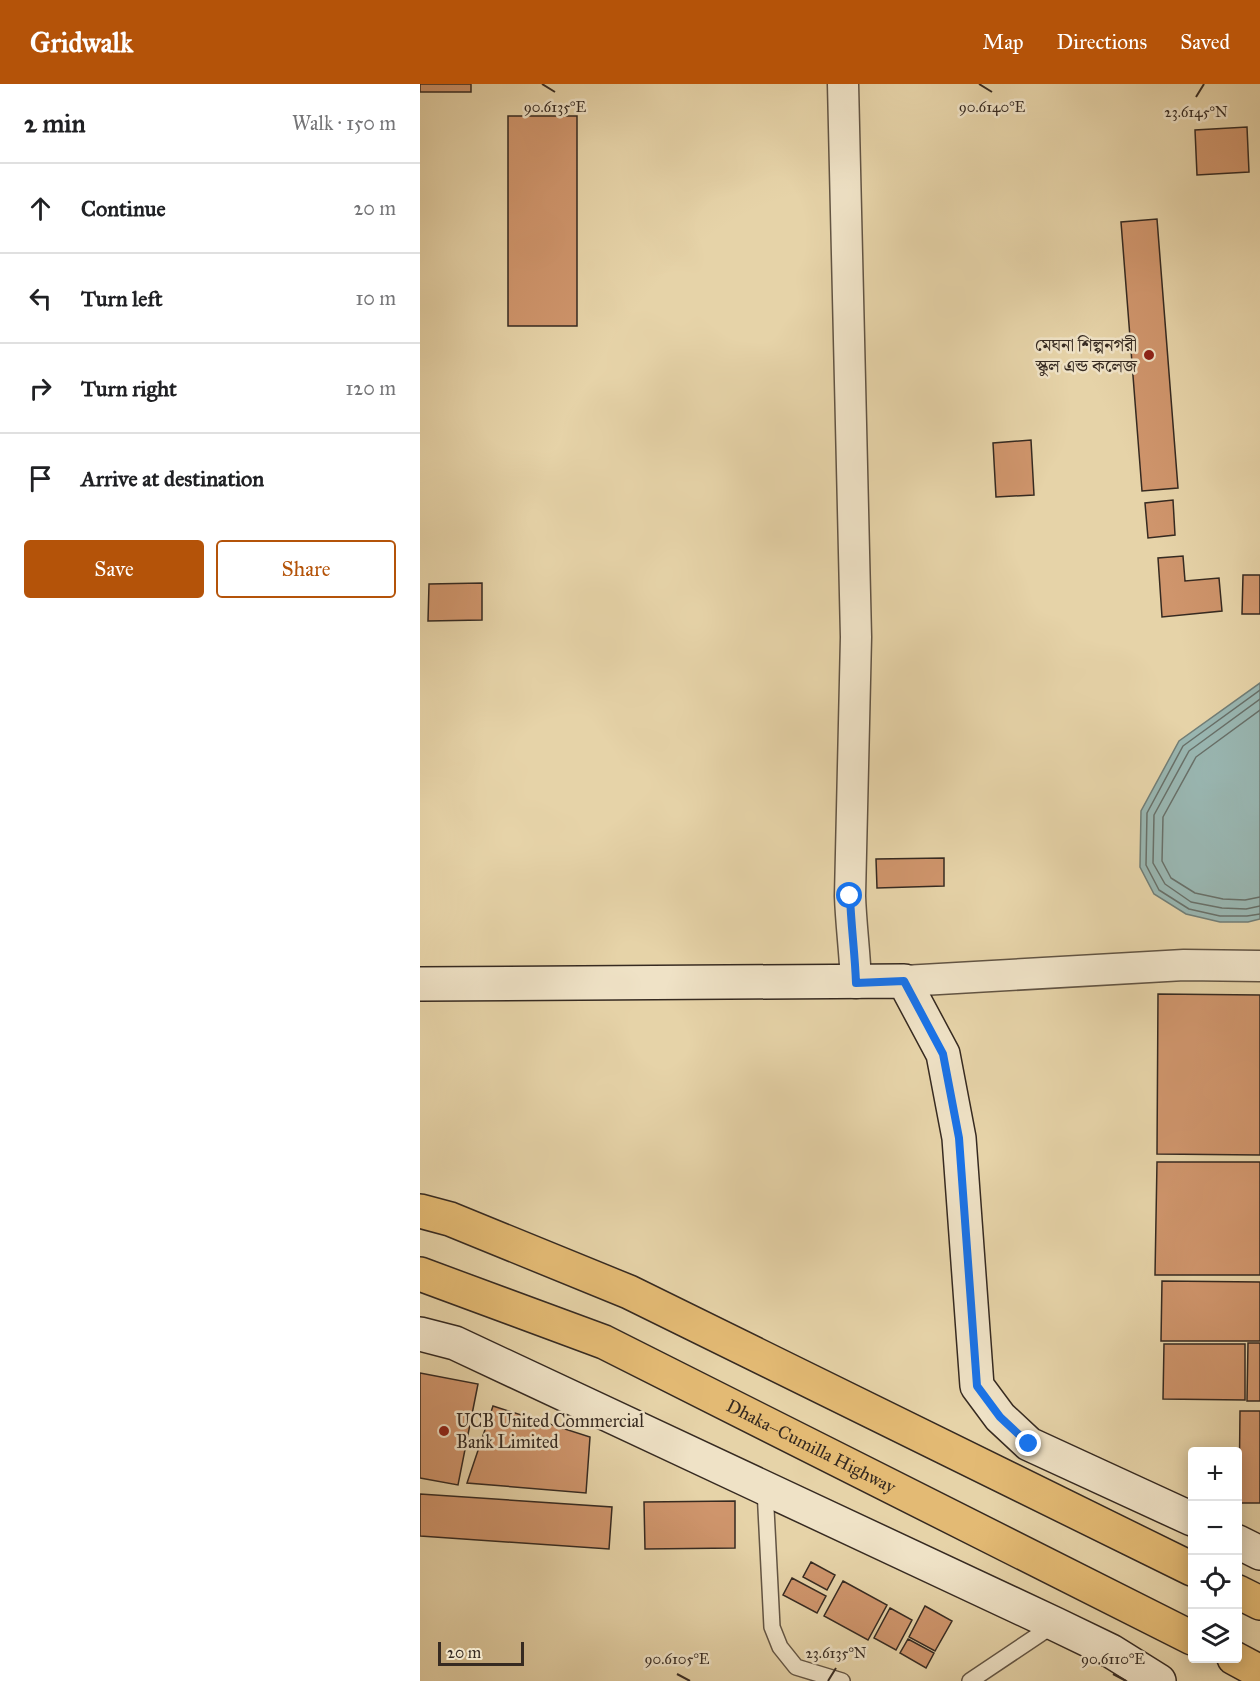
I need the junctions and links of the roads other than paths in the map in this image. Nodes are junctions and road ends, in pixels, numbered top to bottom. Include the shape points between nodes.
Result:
1 (843, 84) edge
2 (1260, 966) edge
3 (904, 981) junction
4 (856, 983) junction
5 (420, 984) edge
6 (420, 1211) edge
7 (420, 1274) edge
8 (420, 1334) edge
9 (765, 1488) junction
10 (1188, 1517) edge
11 (1242, 1544) edge
12 (1260, 1553) edge
13 (1188, 1567) edge
14 (1242, 1594) edge
15 (1260, 1603) edge
16 (1055, 1624) junction
17 (1188, 1636) edge
18 (1242, 1663) edge
19 (1260, 1672) edge
20 (843, 1681) edge
21 (970, 1681) edge
22 (1158, 1681) edge

1 - 4 street via 856,637 850,896
2 - 3 street via 1184,965
3 - 4 street
3 - 10 street via 943,1054 959,1138 977,1386 1000,1417 1029,1444
4 - 5 street
6 - 13 highway via 450,1219 629,1292
7 - 17 highway, Dhaka–Cumilla Highway via 604,1342
8 - 9 street via 455,1343
9 - 16 street
9 - 20 lane via 772,1628 780,1647 796,1667
11 - 12 street
14 - 15 highway
16 - 21 lane
16 - 22 street via 1111,1651
18 - 19 highway

